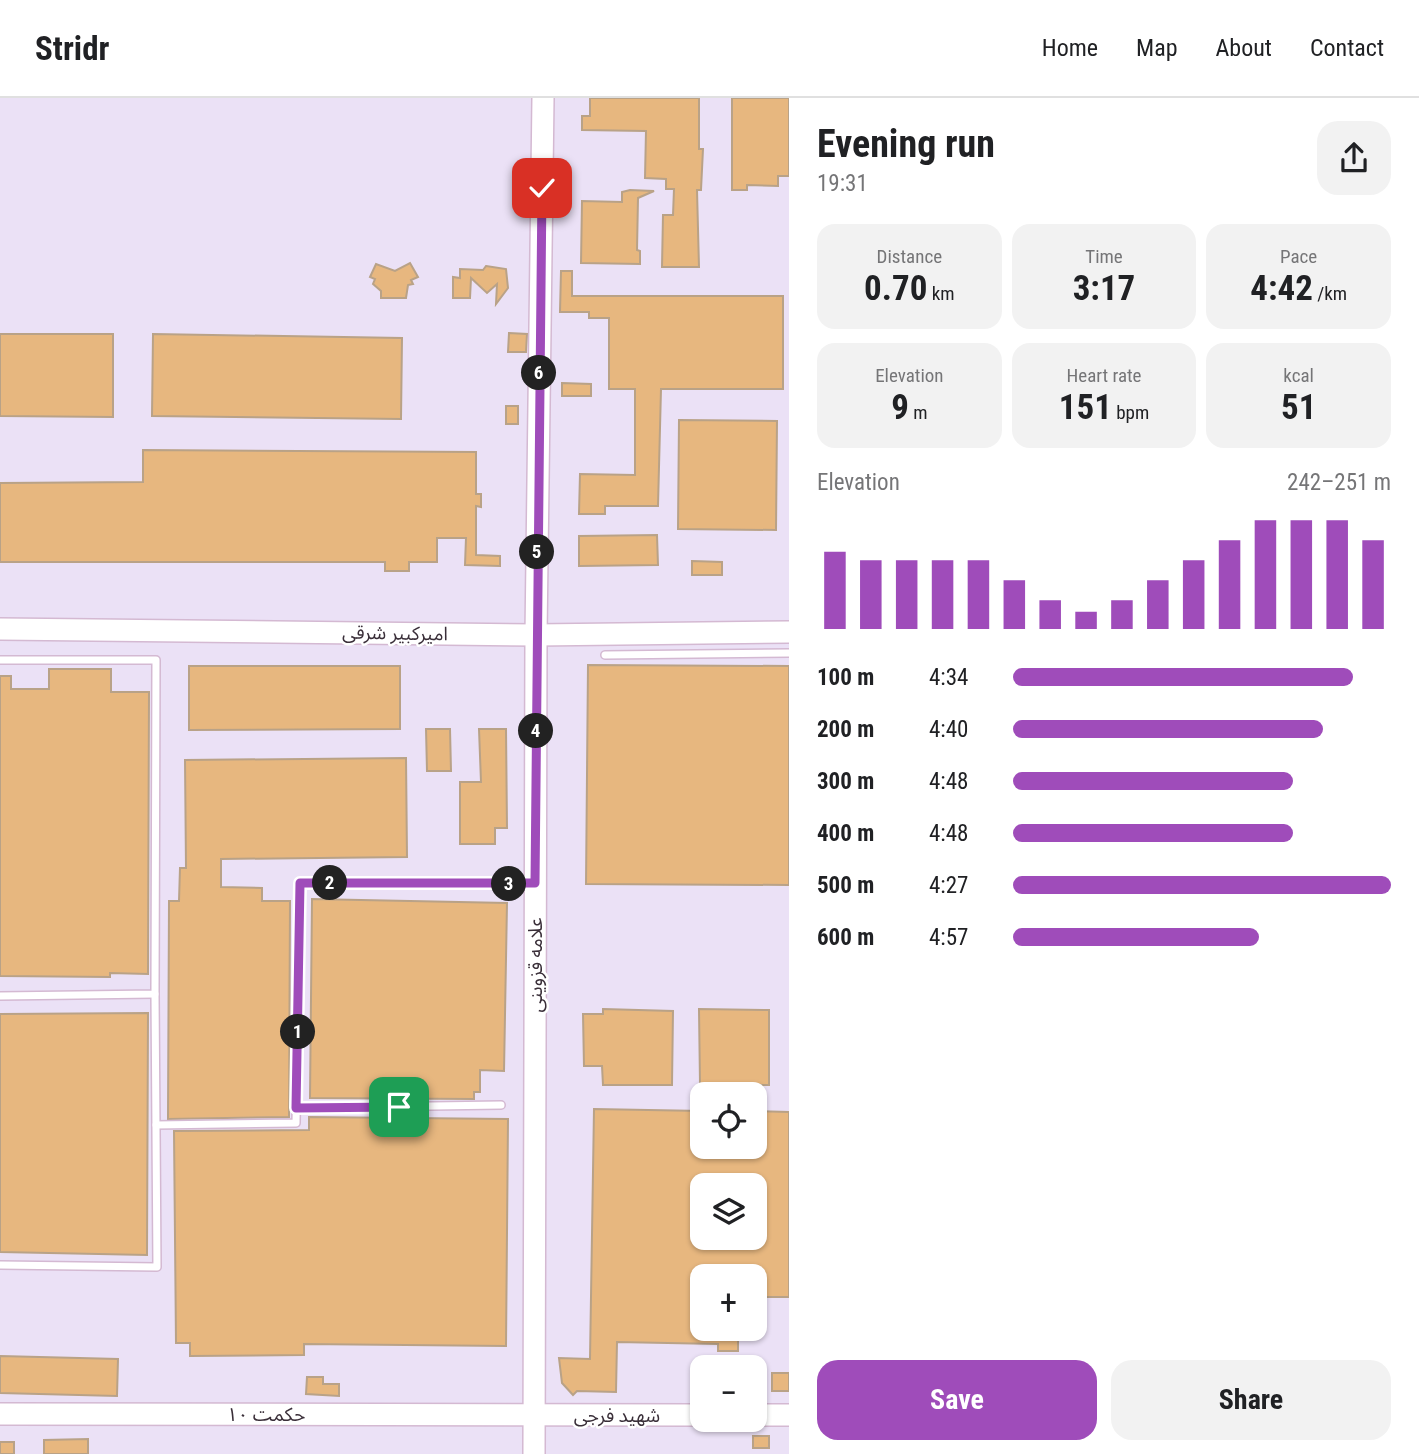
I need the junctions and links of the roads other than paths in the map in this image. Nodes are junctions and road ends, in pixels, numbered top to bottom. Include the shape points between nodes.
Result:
1 (543, 98) edge
2 (0, 629) edge
3 (789, 632) edge
4 (536, 635) junction
5 (789, 653) edge
6 (605, 655) dead end
7 (0, 660) edge
8 (535, 883) junction
9 (155, 994) junction
10 (0, 996) edge
11 (501, 1105) dead end
12 (296, 1108) junction
13 (156, 1125) junction
14 (0, 1265) edge
15 (0, 1414) edge
16 (533, 1415) junction
17 (690, 1415) edge
18 (767, 1415) edge
19 (789, 1415) edge
20 (534, 1454) edge

1 - 4 street, علامه قزوینی
2 - 4 street, امیرکبیر شرقی
3 - 4 street, امیرکبیر شرقی
4 - 8 street, علامه قزوینی
5 - 6 lane
7 - 9 lane via 156,660
8 - 12 lane via 300,883
8 - 16 street, علامه قزوینی
9 - 10 lane
9 - 13 lane
11 - 12 lane
12 - 13 lane via 296,1123
13 - 14 lane via 157,1267
15 - 16 street, حکمت ۱۰
16 - 17 street, شهید فرجی
16 - 20 street, علامه قزوینی
18 - 19 street

